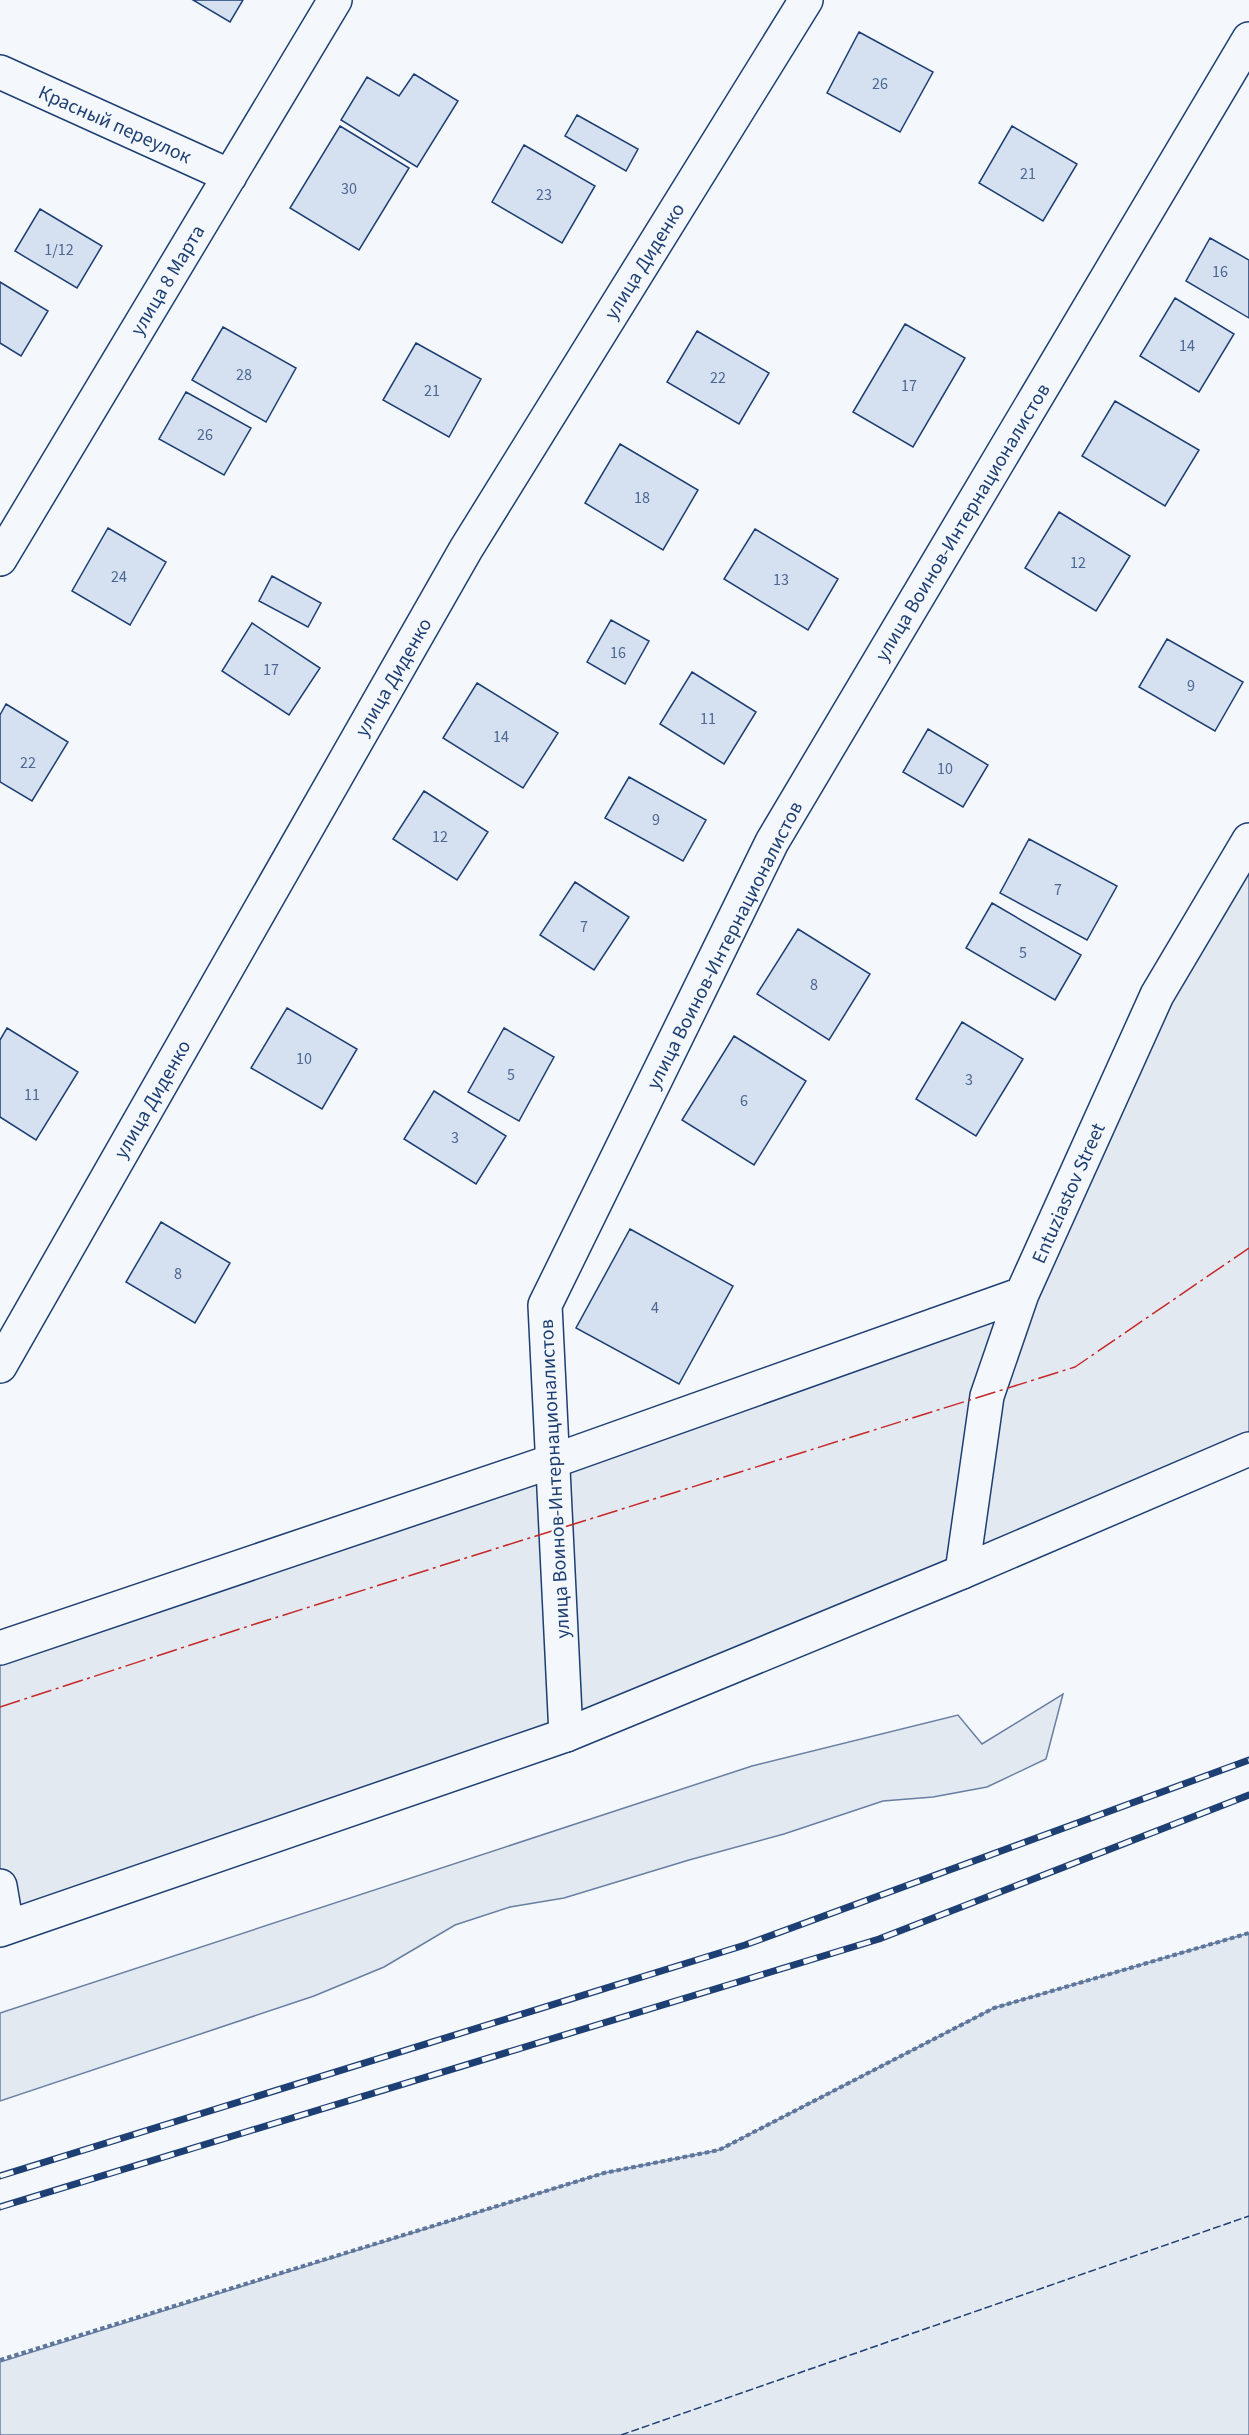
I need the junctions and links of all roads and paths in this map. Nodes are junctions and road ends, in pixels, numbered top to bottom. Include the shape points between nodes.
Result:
1 (334, 0) edge
2 (806, 0) edge
3 (1249, 39) edge
4 (0, 72) edge
5 (230, 176) junction
6 (0, 559) edge
7 (1249, 840) edge
8 (1022, 1294) junction
9 (0, 1366) edge
10 (1249, 1449) edge
11 (553, 1461) junction
12 (962, 1572) junction
13 (0, 1648) edge
14 (566, 1735) junction
15 (0, 1886) edge
16 (4, 1929) edge
17 (1249, 1933) edge
18 (0, 2360) edge

1 - 5 street, улица 8 Марта
2 - 9 street, улица Диденко via 466,549
3 - 11 street, улица Воинов-Интернационалистов via 771,842 545,1305
4 - 5 street, Красный переулок
5 - 6 street, улица 8 Марта
7 - 8 street, Entuziastov Street via 1157,995
8 - 11 street
8 - 12 street, Entuziastov Street via 987,1396
10 - 12 street
11 - 13 street
11 - 14 street, улица Воинов-Интернационалистов
12 - 14 street
14 - 16 street
15 - 16 street
17 - 18 path via 994,2008 719,2150 604,2173

